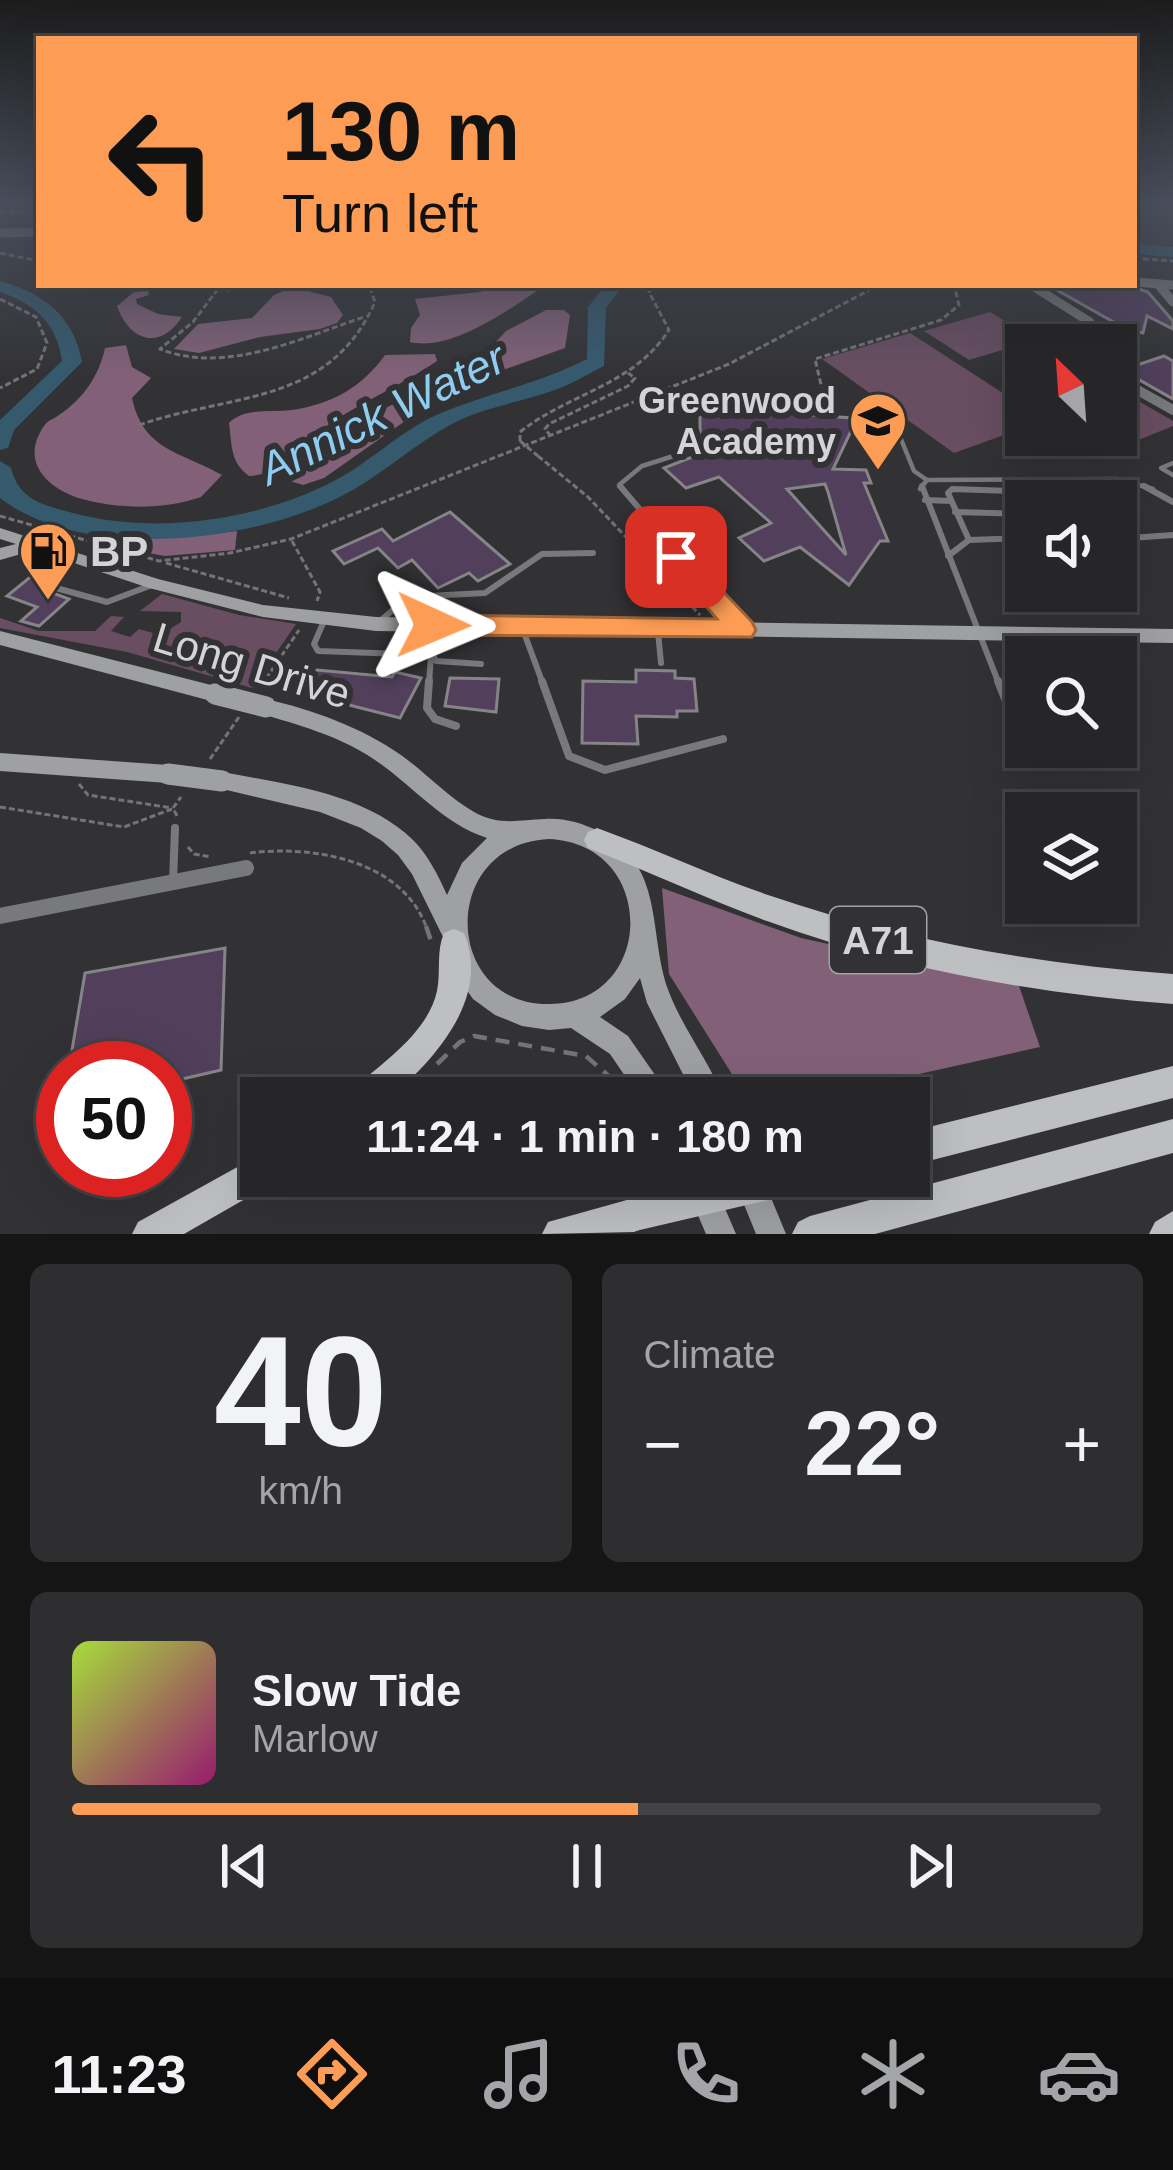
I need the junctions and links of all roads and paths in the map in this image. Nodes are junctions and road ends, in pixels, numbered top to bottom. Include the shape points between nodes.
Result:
1 (1137, 282) edge
2 (1158, 284) junction
3 (1173, 285) edge
4 (211, 288) edge
5 (233, 288) edge
6 (370, 288) edge
7 (652, 288) edge
8 (874, 288) edge
9 (955, 288) edge
10 (1035, 288) edge
11 (218, 289) junction
12 (0, 299) edge
13 (1173, 302) edge
14 (366, 316) junction
15 (1090, 322) dead end
16 (626, 372) junction
17 (0, 388) edge
18 (1137, 389) edge
19 (823, 393) dead end
20 (1173, 410) edge
21 (892, 417) dead end
22 (139, 425) dead end
23 (552, 437) junction
24 (680, 454) dead end
25 (1173, 463) edge
26 (1173, 475) edge
27 (927, 480) junction
28 (1005, 491) edge
29 (926, 500) junction
30 (951, 501) junction
31 (1173, 502) edge
32 (955, 512) junction
33 (1005, 513) edge
34 (0, 516) edge
35 (0, 533) edge
36 (1173, 535) edge
37 (1137, 538) edge
38 (1005, 539) edge
39 (969, 540) junction
40 (36, 546) junction
41 (593, 553) dead end
42 (0, 554) edge
43 (68, 556) junction
44 (948, 556) junction
45 (159, 561) junction
46 (155, 584) junction
47 (292, 599) dead end
48 (325, 618) junction
49 (376, 624) junction
50 (433, 625) junction
51 (522, 626) junction
52 (658, 628) junction
53 (714, 629) junction
54 (742, 630) junction
55 (977, 633) junction
56 (1173, 636) edge
57 (0, 638) edge
58 (402, 654) dead end
59 (431, 656) junction
60 (661, 663) dead end
61 (481, 664) dead end
62 (1005, 701) edge
63 (255, 709) junction
64 (456, 726) dead end
65 (723, 739) dead end
66 (0, 762) edge
67 (68, 770) junction
68 (215, 771) junction
69 (182, 797) dead end
70 (0, 807) edge
71 (173, 808) junction
72 (179, 828) junction
73 (526, 833) junction
74 (597, 840) junction
75 (218, 857) dead end
76 (245, 861) joint
77 (173, 885) junction
78 (0, 916) edge
79 (644, 933) junction
80 (447, 942) junction
81 (1173, 989) edge
82 (572, 1013) junction
83 (424, 1047) junction
84 (390, 1077) edge
85 (605, 1077) edge
86 (642, 1077) edge
87 (699, 1077) edge
88 (1173, 1082) edge
89 (1173, 1136) edge
90 (930, 1144) edge
91 (240, 1183) edge
92 (705, 1197) edge
93 (711, 1197) edge
94 (756, 1197) edge
95 (825, 1230) edge
96 (150, 1234) edge
97 (560, 1234) edge
98 (721, 1234) edge
99 (771, 1234) edge

1 - 2 street
2 - 3 street
2 - 13 street
4 - 11 path
5 - 11 path
6 - 14 path via 375,302
7 - 16 path via 669,330 662,346
8 - 23 path via 729,364
9 - 19 path via 959,304 941,320 815,359
10 - 15 street
11 - 14 path via 160,349 193,360 242,353
12 - 17 path via 36,317 47,343 38,369
14 - 22 path via 334,363 307,377
16 - 23 path via 635,378 628,386 549,424
16 - 53 path, bridge via 534,421 520,441 588,497
18 - 20 street
21 - 27 lane via 914,471
23 - 45 path via 291,539
24 - 54 lane via 642,466 619,485
25 - 26 lane via 1161,468
27 - 29 lane via 920,488
27 - 31 lane via 1117,478
28 - 30 lane via 956,489
29 - 30 lane
29 - 44 lane
30 - 32 lane
32 - 33 lane
32 - 39 lane
34 - 45 path
35 - 40 main road
36 - 37 lane
38 - 39 lane
39 - 44 lane
40 - 42 main road
40 - 43 main road
41 - 49 lane via 542,554 472,596 408,597
43 - 46 main road
43 - 46 lane via 56,588 107,602
44 - 55 lane
45 - 47 path
46 - 48 main road
48 - 49 main road
48 - 58 lane via 318,651
49 - 50 main road
50 - 51 main road
50 - 59 lane
51 - 52 main road
51 - 65 lane via 569,756 605,770
52 - 53 main road
52 - 60 lane
53 - 54 main road
54 - 55 main road
55 - 56 main road
55 - 62 lane
57 - 63 main road, Long Drive, bridge
59 - 61 lane
59 - 64 lane via 427,708
63 - 68 path
63 - 73 main road, Long Drive via 314,720 376,750 479,828
66 - 67 main road
67 - 68 main road, bridge
67 - 71 path via 88,794
68 - 80 main road via 394,837 417,862
69 - 71 path
70 - 71 path via 124,827
71 - 72 path
72 - 75 path via 194,854
72 - 77 lane
73 - 74 main road via 562,830
73 - 80 main road via 471,870
74 - 79 main road via 635,878
74 - 81 main road, A71 via 730,895 868,938
76 - 77 street
76 - 80 path via 299,848 384,878
77 - 78 street
79 - 82 main road via 621,983
79 - 87 main road via 656,994
80 - 82 main road via 496,1003 519,1013
80 - 83 main road via 453,994
82 - 86 main road via 619,1045
83 - 84 main road
83 - 85 path via 439,1066 474,1036 566,1047
88 - 90 main road
89 - 95 main road
91 - 96 main road
92 - 98 main road
93 - 97 main road, bridge
94 - 99 main road

